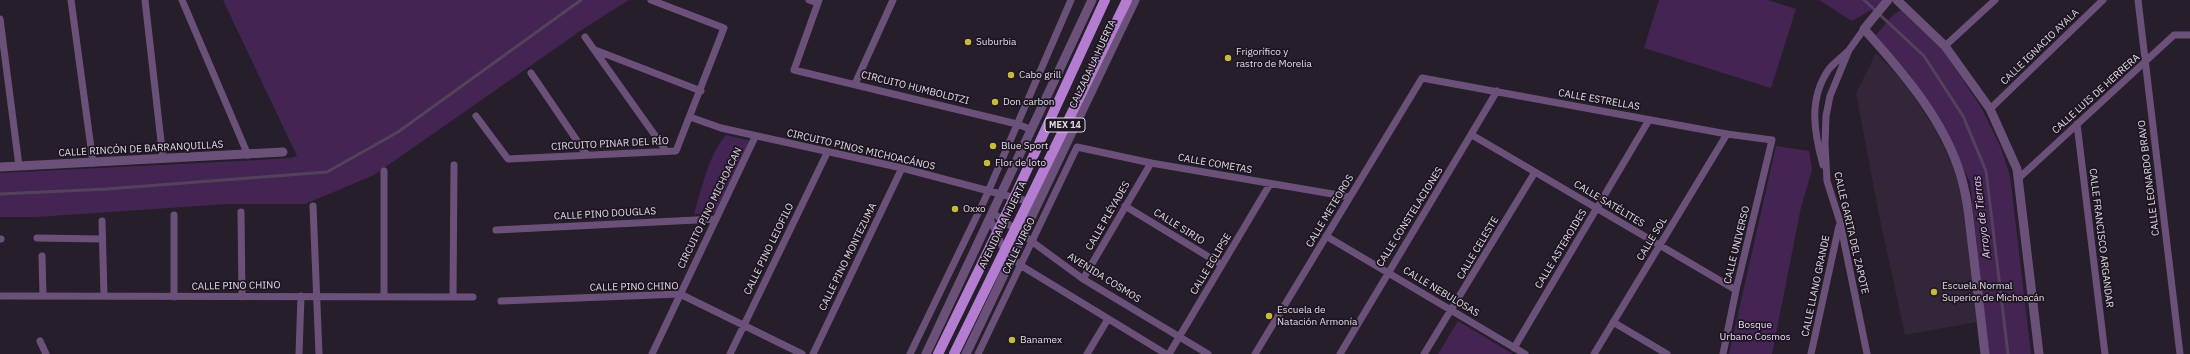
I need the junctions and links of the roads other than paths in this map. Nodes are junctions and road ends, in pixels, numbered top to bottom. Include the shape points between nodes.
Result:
1 (71, 0) edge
2 (145, 0) edge
3 (182, 0) edge
4 (651, 0) edge
5 (809, 0) edge
6 (893, 0) edge
7 (1071, 0) edge
8 (1092, 0) edge
9 (1105, 0) edge
10 (1127, 0) edge
11 (1135, 0) edge
12 (1888, 0) edge
13 (1898, 0) edge
14 (1995, 0) edge
15 (2103, 0) edge
16 (2138, 0) edge
17 (818, 1) edge
18 (0, 19) edge
19 (1867, 26) junction
20 (2190, 35) edge
21 (584, 37) dead end
22 (1945, 46) junction
23 (595, 50) junction
24 (1849, 50) junction
25 (2146, 62) junction
26 (531, 73) dead end
27 (1422, 78) joint
28 (855, 84) junction
29 (700, 91) junction
30 (1497, 92) junction
31 (1990, 109) junction
32 (1814, 115) junction
33 (476, 116) dead end
34 (1826, 116) junction
35 (690, 117) junction
36 (1649, 120) junction
37 (1018, 124) junction
38 (2077, 124) junction
39 (1030, 129) junction
40 (1727, 134) junction
41 (1472, 135) junction
42 (755, 137) junction
43 (1772, 140) joint
44 (1077, 148) joint
45 (666, 151) junction
46 (283, 152) dead end
47 (826, 153) junction
48 (586, 154) junction
49 (248, 155) junction
50 (163, 159) junction
51 (93, 163) junction
52 (1151, 163) junction
53 (454, 164) dead end
54 (19, 166) junction
55 (0, 167) edge
56 (902, 168) junction
57 (384, 171) dead end
58 (1535, 172) junction
59 (2019, 178) junction
60 (1827, 181) junction
61 (1270, 184) junction
62 (988, 192) junction
63 (1002, 195) junction
64 (1350, 197) junction
65 (1014, 198) junction
66 (1027, 202) junction
67 (313, 206) dead end
68 (1126, 206) junction
69 (1597, 209) junction
70 (242, 212) dead end
71 (174, 215) dead end
72 (992, 216) junction
73 (716, 219) junction
74 (102, 221) dead end
75 (1003, 222) junction
76 (1840, 222) junction
77 (496, 230) dead end
78 (1014, 230) junction
79 (996, 236) junction
80 (1326, 236) junction
81 (1023, 237) junction
82 (37, 238) dead end
83 (102, 239) junction
84 (1032, 243) junction
85 (1659, 246) junction
86 (1004, 250) junction
87 (42, 256) dead end
88 (1013, 258) junction
89 (1020, 264) junction
90 (1222, 265) junction
91 (1388, 272) junction
92 (1083, 279) junction
93 (1736, 290) junction
94 (680, 294) junction
95 (0, 296) edge
96 (42, 296) junction
97 (104, 296) junction
98 (301, 296) junction
99 (317, 296) junction
100 (453, 296) junction
101 (174, 297) junction
102 (242, 297) junction
103 (384, 297) junction
104 (473, 297) dead end
105 (501, 301) dead end
106 (1452, 310) junction
107 (1108, 319) junction
108 (1613, 322) junction
109 (744, 326) junction
110 (1179, 337) junction
111 (40, 340) dead end
112 (1514, 348) junction
113 (46, 354) edge
114 (299, 354) edge
115 (319, 354) edge
116 (652, 354) edge
117 (730, 354) edge
118 (802, 354) edge
119 (813, 354) edge
120 (910, 354) edge
121 (926, 354) edge
122 (938, 354) edge
123 (954, 354) edge
124 (966, 354) edge
125 (978, 354) edge
126 (1087, 354) edge
127 (1166, 354) edge
128 (1169, 354) edge
129 (1208, 354) edge
130 (1255, 354) edge
131 (1340, 354) edge
132 (1424, 354) edge
133 (1525, 354) edge
134 (1594, 354) edge
135 (1667, 354) edge
136 (1723, 354) edge
137 (1811, 354) edge
138 (1867, 354) edge
139 (1985, 354) edge
140 (2039, 354) edge
141 (2105, 354) edge
142 (2180, 354) edge

1 - 51 street
2 - 50 street
3 - 49 street
4 - 29 street, CIRCUITO PINAR DEL RÍO via 724,28
5 - 17 street
6 - 28 street
7 - 37 street
8 - 39 street
9 - 65 main road, AVENIDA LA HUERTA / MEX 14
10 - 66 main road, AVENIDA LA HUERTA / MEX 14
11 - 81 street, CALZADA LA HUERTA
12 - 19 street
13 - 22 street
14 - 22 street
15 - 31 street, CALLE IGNACIO AYALA
16 - 25 street, CALLE LEONARDO BRAVO
17 - 28 street, CIRCUITO HUMBOLDTZI via 794,70
18 - 54 street
19 - 24 street, CALLE GARITA DEL ZAPOTE
19 - 139 street via 1906,76 1938,124 1964,186
20 - 25 street, CALLE LUIS DE HERRERA via 2174,35
21 - 23 street
22 - 31 street
23 - 29 street
23 - 45 street
24 - 32 street via 1830,68 1817,94
24 - 34 street, CALLE GARITA DEL ZAPOTE via 1830,96
25 - 38 street, CALLE LUIS DE HERRERA
25 - 142 street, CALLE LEONARDO BRAVO
26 - 48 street
27 - 30 street, CALLE ESTRELLAS
27 - 64 street, CALLE METEOROS
28 - 37 street, CIRCUITO HUMBOLDTZI
29 - 35 street, CIRCUITO PINAR DEL RÍO
30 - 36 street, CALLE ESTRELLAS
30 - 41 street, CALLE CONSTELACIONES
31 - 59 street
32 - 34 street
32 - 60 street via 1817,143
33 - 48 street, CIRCUITO PINAR DEL RÍO via 508,159
34 - 60 street, CALLE GARITA DEL ZAPOTE
35 - 42 street, CIRCUITO PINOS MICHOACÁNOS
35 - 45 street, CIRCUITO PINAR DEL RÍO via 676,151
36 - 40 street, CALLE ESTRELLAS
36 - 69 street, CALLE ASTEROIDES
37 - 39 street, CIRCUITO HUMBOLDTZI
37 - 62 street
38 - 59 street, CALLE LUIS DE HERRERA
38 - 141 street, CALLE FRANCISCO ARGANDAR
39 - 63 street
40 - 43 street, CALLE ESTRELLAS
40 - 85 street, CALLE SOL
41 - 58 street, CALLE SATÉLITES
41 - 91 street, CALLE CONSTELACIONES
42 - 47 street, CIRCUITO PINOS MICHOACÁNOS
42 - 73 street, CIRCUITO PINO MICHOACAN
43 - 93 street, CALLE UNIVERSO
44 - 52 street, CALLE COMETAS
44 - 84 street, CALLE VIRGO
45 - 48 street, CIRCUITO PINAR DEL RÍO
46 - 49 street, CALLE RINCÓN DE BARRANQUILLAS
47 - 56 street, CIRCUITO PINOS MICHOACÁNOS
47 - 109 street, CALLE PINO LEIOFILO
49 - 50 street, CALLE RINCÓN DE BARRANQUILLAS
50 - 51 street, CALLE RINCÓN DE BARRANQUILLAS
51 - 54 street, CALLE RINCÓN DE BARRANQUILLAS
52 - 61 street, CALLE COMETAS
52 - 68 street, CALLE PLÉYADES
53 - 100 street
54 - 55 street, CALLE RINCÓN DE BARRANQUILLAS
56 - 62 street, CIRCUITO PINOS MICHOACÁNOS
56 - 119 street, CALLE PINO MONTEZUMA
57 - 103 street
58 - 69 street, CALLE SATÉLITES
58 - 106 street, CALLE CELESTE
59 - 140 street
60 - 76 street, CALLE GARITA DEL ZAPOTE
61 - 64 street, CALLE COMETAS
61 - 90 street, CALLE ECLIPSE
62 - 63 street, CIRCUITO PINOS MICHOACÁNOS
62 - 120 street
63 - 65 street, CIRCUITO PINOS MICHOACÁNOS
63 - 72 street
64 - 80 street, CALLE METEOROS
65 - 66 street, CIRCUITO PINOS MICHOACÁNOS
65 - 75 main road, AVENIDA LA HUERTA / MEX 14
66 - 78 main road, AVENIDA LA HUERTA / MEX 14
67 - 99 street
68 - 90 street, CALLE SIRIO
68 - 92 street, CALLE PLÉYADES
69 - 85 street, CALLE SATÉLITES
69 - 112 street, CALLE ASTEROIDES
70 - 102 street
71 - 101 street
72 - 75 street, AVENIDA COSMOS
72 - 79 street
72 - 121 street
73 - 77 street, CALLE PINO DOUGLAS
73 - 94 street, CIRCUITO PINO MICHOACAN
74 - 83 street
75 - 78 street, AVENIDA COSMOS
75 - 79 main road, AVENIDA LA HUERTA / MEX 14
76 - 137 street, CALLE LLANO GRANDE
76 - 138 street, CALLE GARITA DEL ZAPOTE
78 - 81 street, AVENIDA COSMOS
78 - 86 main road, AVENIDA LA HUERTA / MEX 14
79 - 86 street
79 - 122 main road, AVENIDA LA HUERTA / MEX 14
80 - 91 street, CALLE NEBULOSAS
80 - 130 street, CALLE METEOROS
81 - 84 street, AVENIDA COSMOS
81 - 88 street, CALZADA LA HUERTA
82 - 83 street
83 - 97 street
84 - 89 street, CALLE VIRGO
84 - 92 street, AVENIDA COSMOS
85 - 93 street, CALLE SATÉLITES
85 - 108 street, CALLE SOL
86 - 88 street
86 - 123 main road, AVENIDA LA HUERTA / MEX 14
87 - 96 street
88 - 89 street
88 - 124 street, CALZADA LA HUERTA
89 - 107 street
89 - 125 street, CALLE VIRGO
90 - 110 street, CALLE ECLIPSE
91 - 106 street, CALLE NEBULOSAS
91 - 131 street, CALLE CONSTELACIONES
92 - 110 street, AVENIDA COSMOS
93 - 136 street, CALLE UNIVERSO
94 - 105 street, CALLE PINO CHINO
94 - 109 street, CALLE PINO CHINO
94 - 116 street, CIRCUITO PINO MICHOACAN
95 - 96 street, CALLE PINO CHINO
96 - 97 street, CALLE PINO CHINO
97 - 101 street, CALLE PINO CHINO
98 - 99 street, CALLE PINO CHINO
98 - 102 street, CALLE PINO CHINO
98 - 114 street
99 - 103 street, CALLE PINO CHINO
99 - 115 street
100 - 103 street, CALLE PINO CHINO
100 - 104 street, CALLE PINO CHINO
101 - 102 street, CALLE PINO CHINO
106 - 112 street, CALLE NEBULOSAS
106 - 132 street, CALLE CELESTE
107 - 126 street
107 - 127 street
108 - 134 street, CALLE SOL
108 - 135 street
109 - 117 street, CALLE PINO LEIOFILO
109 - 118 street, CALLE PINO CHINO
110 - 128 street, CALLE ECLIPSE
110 - 129 street, AVENIDA COSMOS
111 - 113 street
112 - 133 street, CALLE NEBULOSAS

